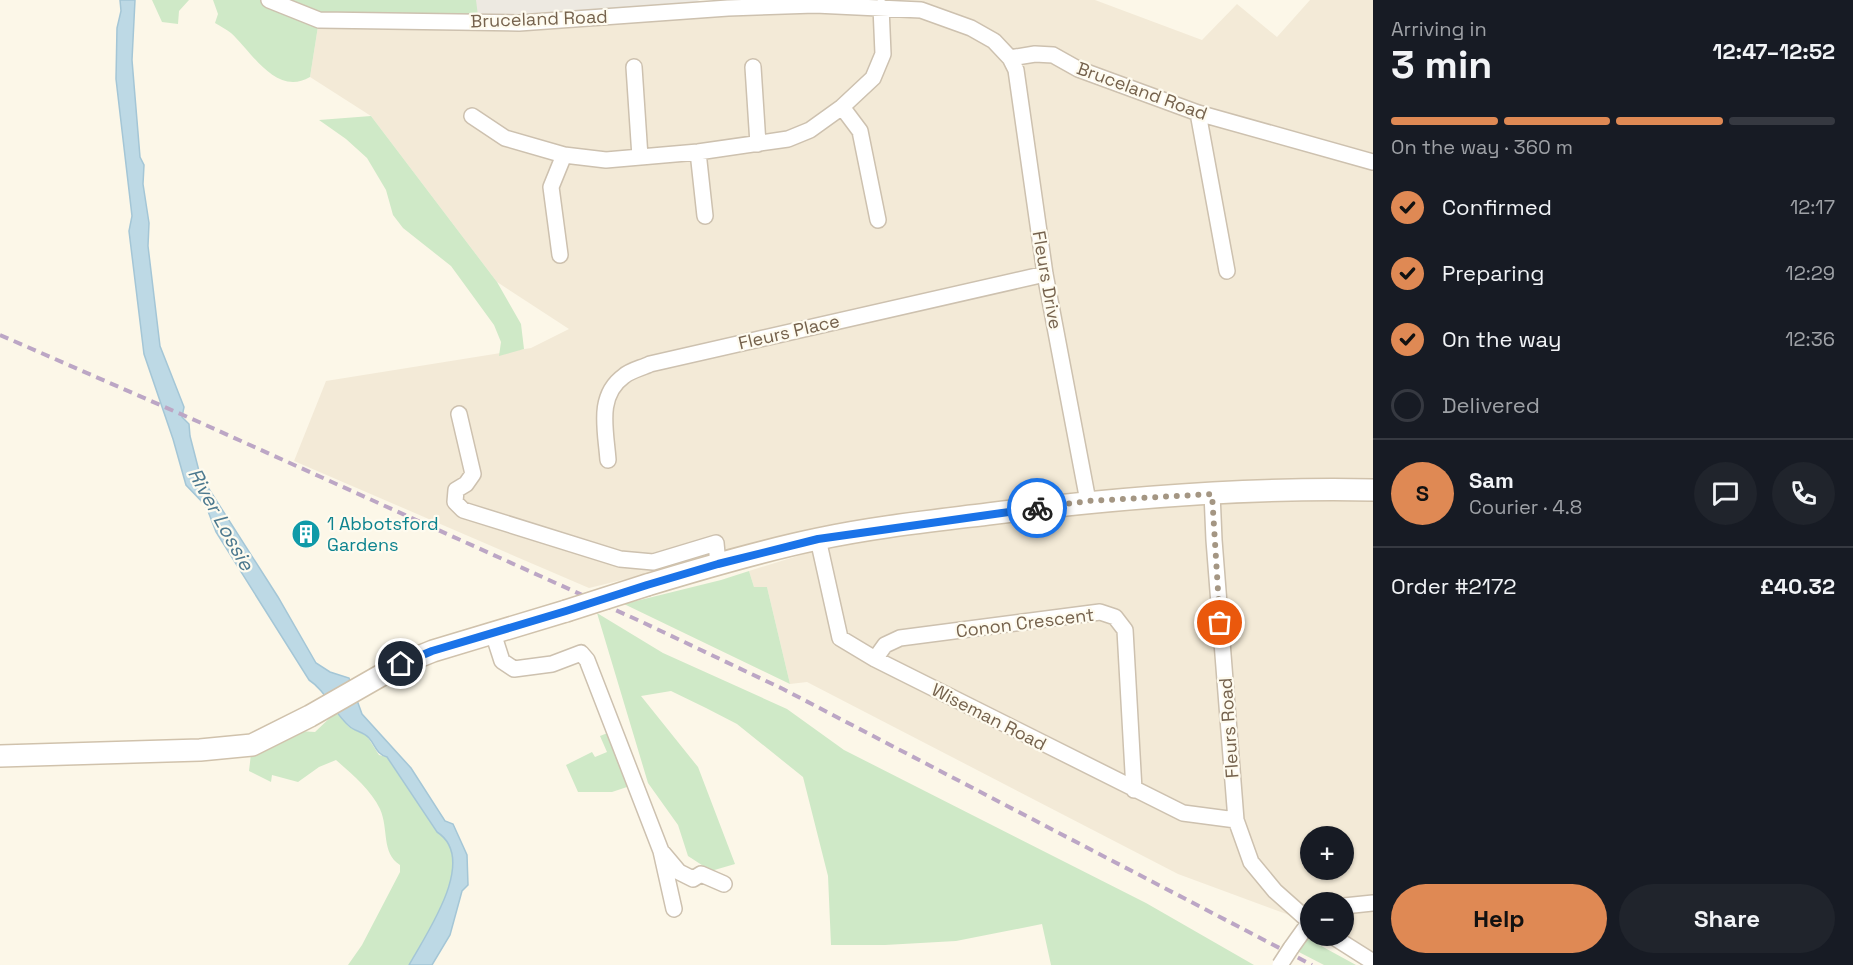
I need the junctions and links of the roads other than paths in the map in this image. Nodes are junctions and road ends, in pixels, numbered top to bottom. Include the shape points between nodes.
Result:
1 (269, 0) edge
2 (920, 5) edge
3 (881, 7) junction
4 (1010, 58) junction
5 (634, 67) dead end
6 (753, 67) dead end
7 (842, 107) junction
8 (1198, 113) junction
9 (472, 116) dead end
10 (758, 144) junction
11 (698, 152) junction
12 (564, 155) junction
13 (640, 157) junction
14 (1373, 162) edge
15 (705, 216) dead end
16 (878, 220) dead end
17 (560, 255) dead end
18 (1227, 271) dead end
19 (1045, 274) junction
20 (459, 414) dead end
21 (608, 460) dead end
22 (1373, 490) edge
23 (1212, 494) junction
24 (1088, 501) junction
25 (818, 539) junction
26 (718, 564) junction
27 (493, 633) junction
28 (875, 659) junction
29 (0, 756) edge
30 (1134, 790) junction
31 (1236, 820) junction
32 (661, 851) junction
33 (724, 884) dead end
34 (1373, 903) edge
35 (1354, 905) edge
36 (674, 909) dead end
37 (1300, 912) edge
38 (1300, 935) edge
39 (1348, 946) edge
40 (1373, 962) edge
41 (1280, 965) edge

1 - 3 street, Bruceland Road via 319,20 519,23 728,8
2 - 3 street, Bruceland Road
2 - 4 street, Bruceland Road via 994,41
3 - 7 street via 883,54 873,78
4 - 8 street, Bruceland Road via 1053,55 1078,69
4 - 19 street, Fleurs Drive via 1016,70
5 - 13 street
6 - 10 street
7 - 10 street via 810,130
7 - 16 street via 860,130
8 - 14 street, Bruceland Road
8 - 18 street
9 - 12 street via 505,138
10 - 11 street
11 - 13 street
11 - 15 street
12 - 13 street via 606,160
12 - 17 street via 551,187
19 - 21 street, Fleurs Place via 650,364 625,375 611,388 604,407
19 - 24 street, Fleurs Drive
20 - 26 street via 473,474 456,490 455,502 464,510 620,559 653,562 716,543
22 - 23 main road
23 - 24 main road
23 - 31 street, Fleurs Road
24 - 25 main road
25 - 26 main road
25 - 28 street, Wiseman Road via 840,638
26 - 27 main road, bridge
27 - 29 main road via 432,651 252,745
27 - 32 street via 502,661 514,669 552,664 581,653 587,660
28 - 30 street, Wiseman Road
28 - 30 street, Conon Crescent via 885,645 900,638 1100,612 1115,616 1125,630
30 - 31 street, Wiseman Road via 1183,813
31 - 37 street, Fleurs Road via 1251,862
32 - 33 street via 679,872 693,879 701,874
32 - 36 street
34 - 35 street
38 - 41 street, bridge
39 - 40 street

